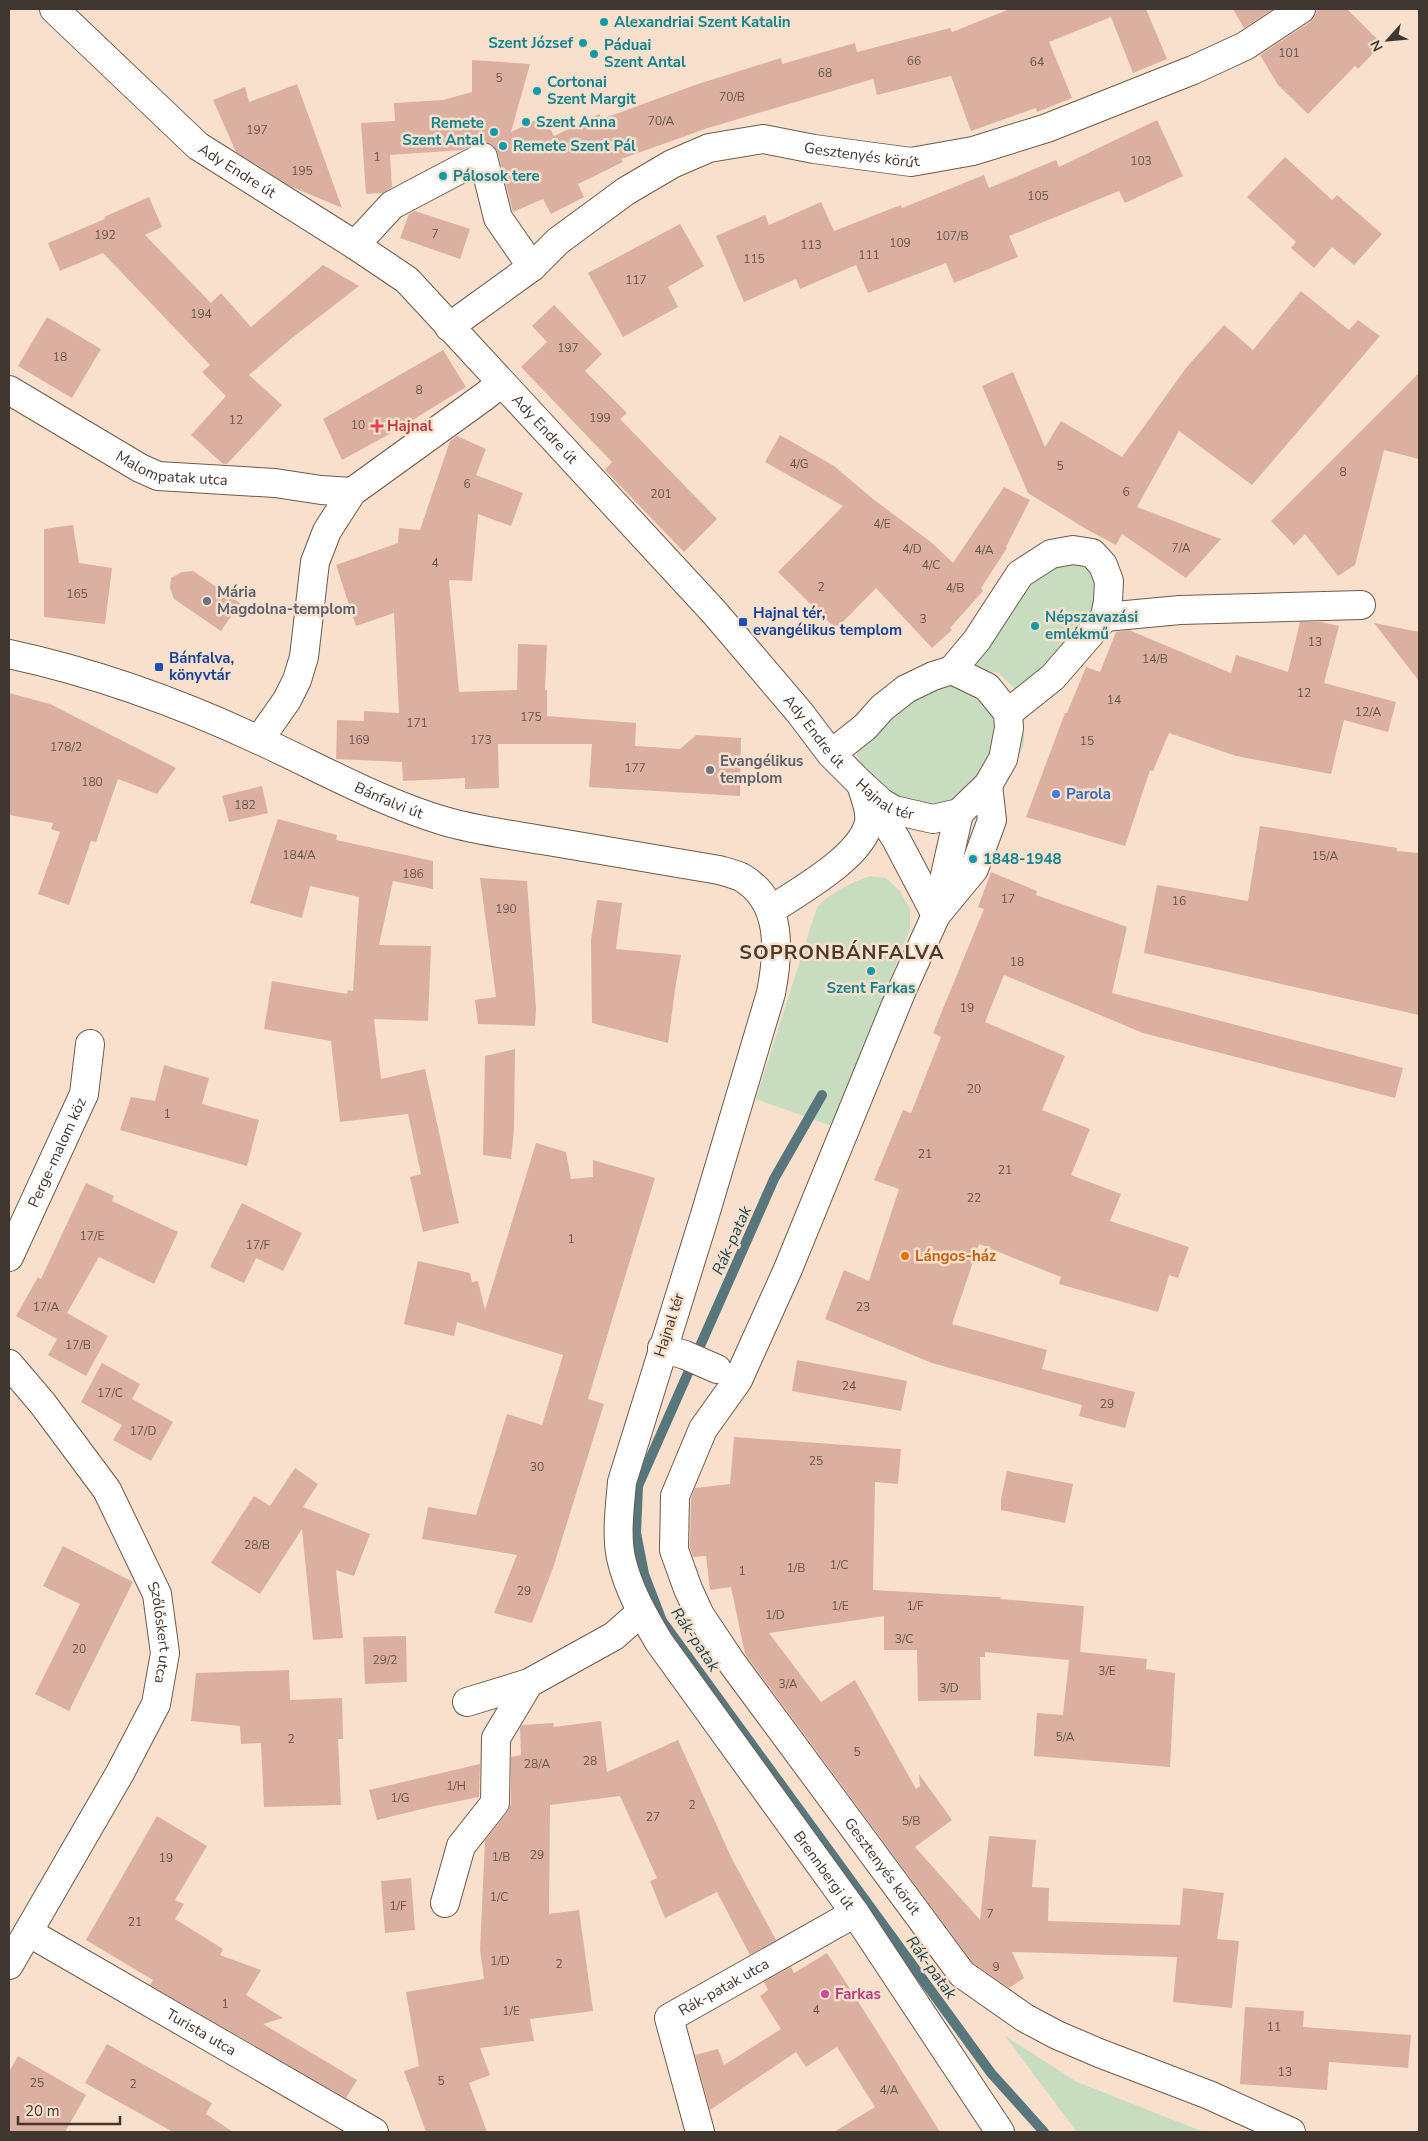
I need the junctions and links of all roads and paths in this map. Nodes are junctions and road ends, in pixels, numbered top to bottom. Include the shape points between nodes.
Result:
1 (54, 9) edge
2 (1301, 9) edge
3 (355, 245) junction
4 (532, 267) junction
5 (449, 326) junction
6 (501, 383) junction
7 (9, 390) edge
8 (352, 492) junction
9 (1361, 605) dead end
10 (1105, 617) junction
11 (9, 654) edge
12 (952, 670) junction
13 (1008, 713) junction
14 (259, 740) junction
15 (832, 754) junction
16 (861, 784) junction
17 (988, 785) junction
18 (946, 816) junction
19 (896, 839) junction
20 (838, 866) junction
21 (771, 910) junction
22 (936, 915) junction
23 (90, 1044) dead end
24 (9, 1257) edge
25 (674, 1351) junction
26 (9, 1364) edge
27 (726, 1373) junction
28 (641, 1612) junction
29 (529, 1683) junction
30 (467, 1702) dead end
31 (445, 1903) dead end
32 (854, 1913) junction
33 (28, 1932) junction
34 (9, 1965) edge
35 (374, 2132) edge
36 (700, 2132) edge
37 (1000, 2132) edge
38 (1291, 2132) edge

1 - 3 street, Ady Endre út via 198,146
2 - 4 street, Gesztenyés körút via 1245,46 1194,70 1047,128 973,151 912,162 763,139 709,148 626,190 558,241
3 - 4 street via 392,205 483,157 498,218
3 - 5 street, Ady Endre út via 407,280
4 - 5 street, Gesztenyés körút
5 - 6 street, Ady Endre út
6 - 8 street
6 - 15 street, Ady Endre út via 714,612
7 - 8 street, Malompatak utca via 158,476 275,483
8 - 14 street via 327,532 315,562 304,657 297,680
9 - 10 street via 1180,610
10 - 12 street via 1109,581 1103,565 1092,553 1073,550 1051,554 1020,574
10 - 13 street via 1053,677
11 - 14 street, Bánfalvi út via 121,684 190,709
12 - 13 street via 987,687
12 - 15 street via 906,689
13 - 17 street via 1009,728 1002,759
14 - 21 street, Bánfalvi út via 384,800 445,822 719,870 740,877 759,891
15 - 16 street, Ady Endre út
16 - 18 street, Hajnal tér via 894,810
16 - 19 street, Hajnal tér
16 - 20 street, Ady Endre út via 870,821 858,843
17 - 18 street
17 - 22 street via 992,820 974,869
18 - 19 street
18 - 22 street
19 - 20 street
19 - 22 street, Hajnal tér
20 - 21 street, Ady Endre út
21 - 25 street, Hajnal tér via 777,938 771,992 704,1218
22 - 27 street via 788,1269
23 - 24 street, Perge-malom köz via 84,1094
25 - 27 street
25 - 28 street, Hajnal tér via 622,1482 619,1517 621,1557
26 - 33 street, Szőlőskert utca via 107,1490 157,1594 165,1654 156,1704
27 - 38 street, Gesztenyés körút via 675,1496 674,1550 688,1589 700,1615 732,1663 962,1974 1025,2018 1057,2035 1209,2095
28 - 29 street via 614,1636
28 - 32 street, Brennbergi út via 659,1642
29 - 30 street
29 - 31 street via 496,1738 496,1803 461,1846
32 - 36 street, Rák-patak utca via 669,2018
32 - 37 street, Brennbergi út
33 - 34 street, Szőlőskert utca
33 - 35 street, Turista utca

